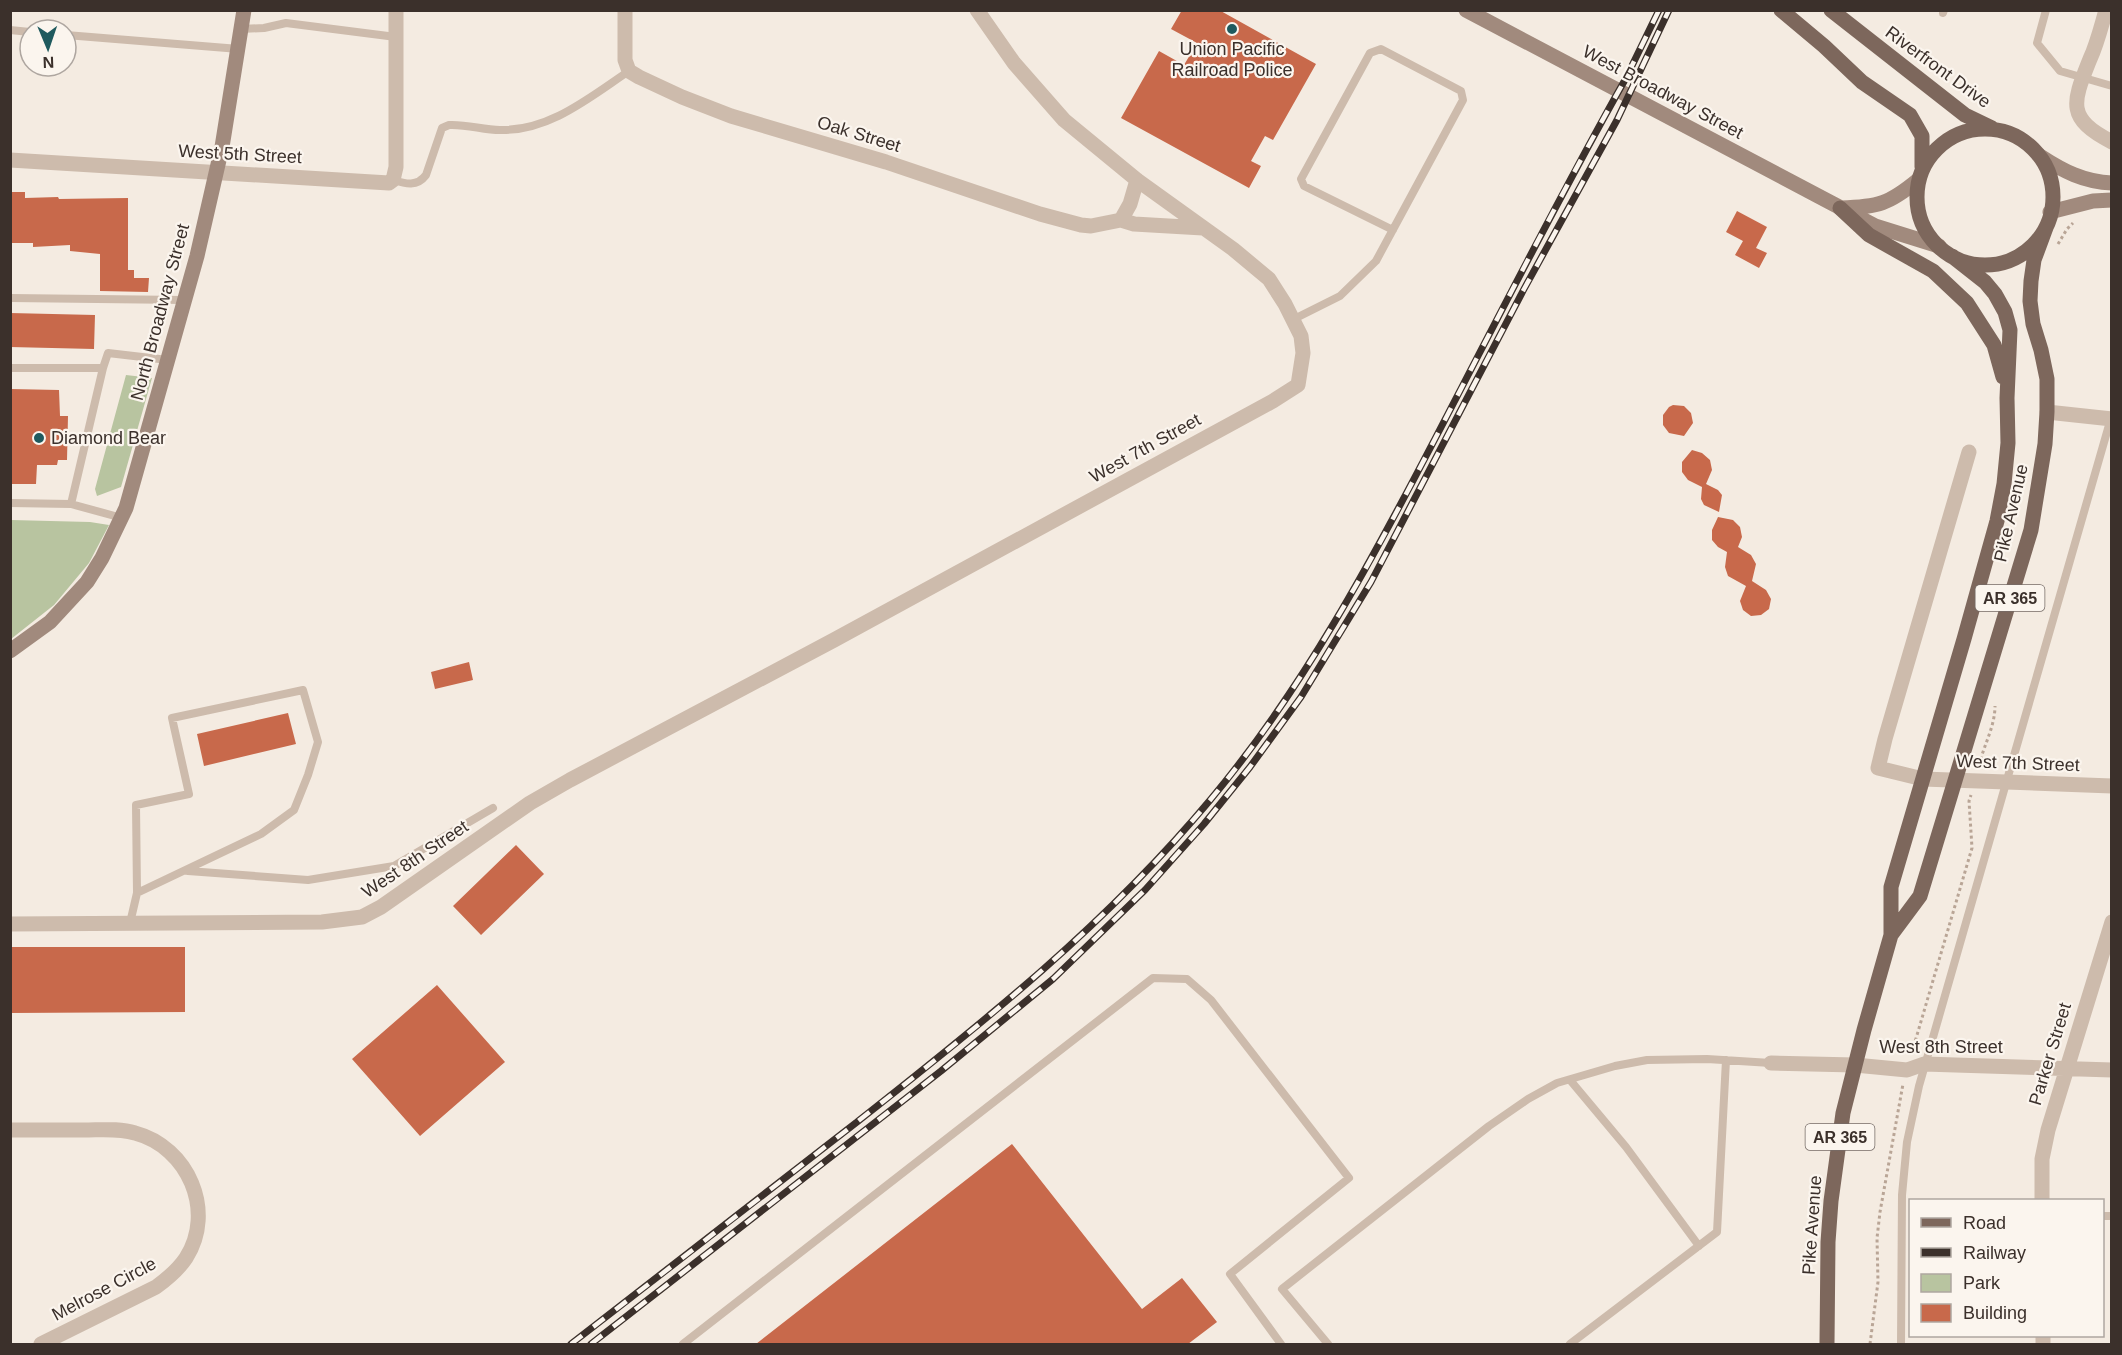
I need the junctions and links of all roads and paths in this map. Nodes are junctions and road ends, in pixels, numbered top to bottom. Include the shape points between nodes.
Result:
1 (244, 10) edge
2 (396, 10) edge
3 (624, 10) edge
4 (977, 10) edge
5 (1466, 10) edge
6 (1781, 10) edge
7 (1831, 10) edge
8 (2046, 10) edge
9 (2106, 10) edge
10 (241, 29) junction
11 (78, 36) edge
12 (396, 37) junction
13 (238, 49) junction
14 (629, 71) junction
15 (2083, 76) junction
16 (2112, 86) edge
17 (1995, 129) junction
18 (2112, 142) edge
19 (2040, 156) junction
20 (10, 160) edge
21 (216, 172) junction
22 (1920, 174) junction
23 (393, 180) junction
24 (1137, 180) junction
25 (2112, 183) edge
26 (2112, 200) edge
27 (1840, 208) junction
28 (2080, 218) dead end
29 (2049, 219) junction
30 (1121, 220) junction
31 (1203, 228) junction
32 (1393, 230) junction
33 (1939, 246) junction
34 (2055, 250) dead end
35 (1952, 256) junction
36 (10, 298) edge
37 (184, 300) junction
38 (1294, 319) junction
39 (168, 360) junction
40 (10, 368) edge
41 (103, 368) junction
42 (2007, 398) junction
43 (2047, 412) junction
44 (2111, 418) edge
45 (1969, 452) dead end
46 (10, 503) edge
47 (71, 504) junction
48 (122, 518) junction
49 (10, 651) edge
50 (764, 677) joint
51 (1923, 779) junction
52 (1956, 780) junction
53 (2006, 782) junction
54 (2112, 786) edge
55 (1969, 801) dead end
56 (493, 808) dead end
57 (185, 870) junction
58 (137, 893) junction
59 (130, 923) junction
60 (10, 924) edge
61 (2111, 924) edge
62 (1891, 934) junction
63 (1912, 1050) dead end
64 (1726, 1060) junction
65 (1772, 1063) joint
66 (1924, 1064) junction
67 (1855, 1065) junction
68 (2065, 1068) junction
69 (2112, 1070) edge
70 (1570, 1080) junction
71 (1902, 1087) dead end
72 (10, 1130) edge
73 (2042, 1199) edge
74 (1700, 1246) junction
75 (41, 1344) edge
76 (683, 1344) edge
77 (1281, 1344) edge
78 (1328, 1344) edge
79 (1570, 1344) edge
80 (1827, 1344) edge
81 (1870, 1344) edge
82 (1901, 1344) edge

1 - 10 main road, North Broadway Street
2 - 12 street
3 - 14 street via 625,60
4 - 24 street via 1014,63 1064,120
5 - 27 main road, West Broadway Street / AR 365
6 - 22 main road via 1862,82 1910,116 1922,136
7 - 17 main road, Riverfront Drive via 1965,115
8 - 15 lane via 2037,43 2060,71
9 - 15 street
10 - 12 lane via 286,23
10 - 13 main road, North Broadway Street
11 - 13 lane
12 - 23 street
13 - 21 main road, North Broadway Street
14 - 23 lane via 547,122 500,130 449,124 442,129 422,180 408,184
14 - 30 street, Oak Street via 731,116 886,162 1040,214 1081,225
15 - 16 lane
15 - 18 street via 2076,97 2079,114 2084,124
17 - 19 main road, AR 365 via 2027,142
17 - 22 main road, AR 365 via 1961,133 1940,147
19 - 25 main road via 2083,179
19 - 29 main road, AR 365 via 2051,186
20 - 21 street, West 5th Street
21 - 23 street, West 5th Street via 389,183
21 - 37 main road, North Broadway Street
22 - 27 main road, AR 365 via 1892,200 1863,208
22 - 33 main road via 1923,219
24 - 30 street
24 - 31 street, West 7th Street
26 - 29 main road via 2092,201
27 - 33 main road, West Broadway Street via 1881,229
27 - 42 main road, AR 365 via 1869,235 1933,271 1967,303 1995,345
28 - 34 path via 2067,229
29 - 35 main road via 2029,249 2018,257 2002,263 1977,264
29 - 43 main road, Pike Avenue / AR 365 via 2034,260 2030,301 2046,379
30 - 31 street, Oak Street
31 - 38 street, West 7th Street via 1269,279
32 - 32 lane via 1462,100 1461,92 1381,49 1370,53 1301,179 1304,186
32 - 38 lane via 1376,261 1340,296
33 - 35 main road
35 - 42 main road, Pike Avenue via 1985,282 2005,312 2010,330
36 - 37 lane
37 - 39 main road, North Broadway Street
38 - 50 street, West 7th Street via 1303,343 1298,385
39 - 41 lane via 108,353
39 - 48 main road, North Broadway Street
40 - 41 lane
41 - 47 lane
42 - 51 main road, Pike Avenue / AR 365 via 2008,443 1997,521
43 - 44 street
43 - 52 main road, Pike Avenue / AR 365 via 2031,530
44 - 53 lane
45 - 51 street, West 7th Street via 1878,768
46 - 47 lane
47 - 48 lane
48 - 49 main road, North Broadway Street via 102,558 76,594 50,622
50 - 59 street, West 8th Street via 550,791 363,917 322,922
51 - 52 street, West 7th Street
51 - 62 main road, Pike Avenue / AR 365 via 1891,887
52 - 53 street, West 7th Street
52 - 62 main road, Pike Avenue / AR 365 via 1920,896
53 - 54 street, West 7th Street
53 - 66 lane
55 - 63 path via 1972,848
56 - 57 lane via 394,866 308,880
57 - 58 lane
57 - 58 lane via 261,834 294,810 318,742 303,690 172,718 189,794 136,805
58 - 59 lane
59 - 60 street, West 8th Street
61 - 68 street, Parker Street
62 - 67 main road, Pike Avenue / AR 365
64 - 65 lane
64 - 70 lane via 1647,1060
64 - 74 lane via 1717,1232
65 - 67 street, West 8th Street
66 - 67 street, West 8th Street via 1907,1070
66 - 68 street, West 8th Street
66 - 82 lane via 1904,1167
67 - 80 main road, Pike Avenue / AR 365 via 1843,1113 1831,1201
68 - 69 street, West 8th Street
68 - 73 street, Parker Street via 2042,1159
70 - 74 lane
70 - 78 lane via 1528,1099 1489,1126 1282,1289
71 - 81 path via 1880,1212 1878,1282
72 - 75 street, Melrose Circle via 110,1130 143,1135 177,1160 197,1198 192,1246 173,1274 156,1287
74 - 79 lane
76 - 77 lane via 1153,978 1187,979 1210,1000 1349,1178 1230,1274

